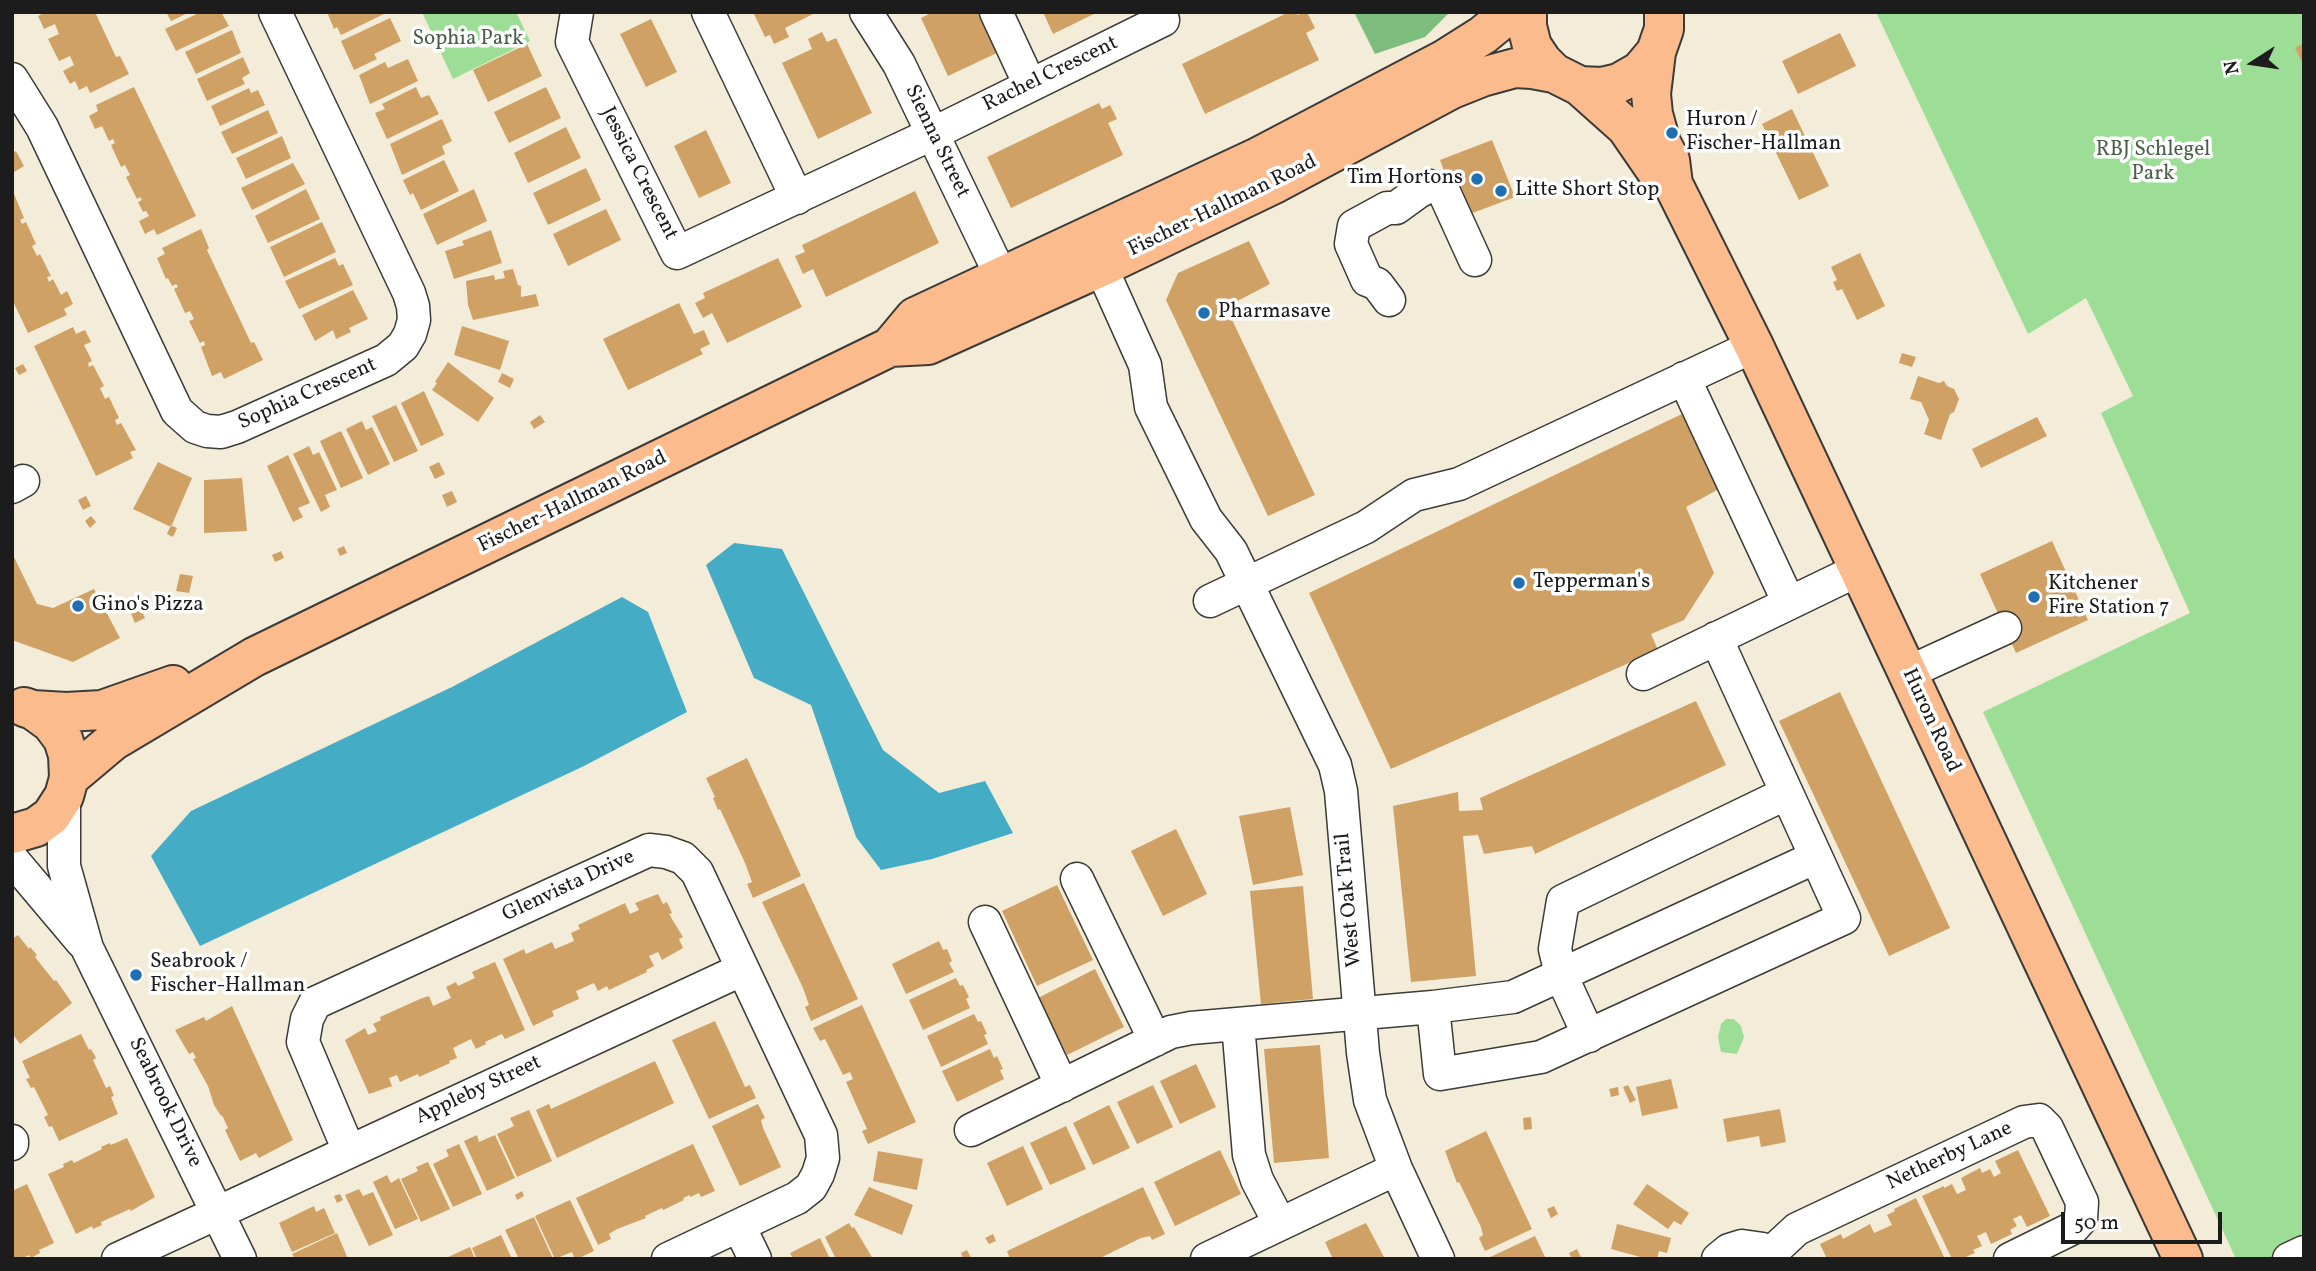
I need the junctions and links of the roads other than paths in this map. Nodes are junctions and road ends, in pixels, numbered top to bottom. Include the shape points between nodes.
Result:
1 (275, 12) edge
2 (578, 12) edge
3 (708, 12) edge
4 (866, 12) edge
5 (996, 12) edge
6 (1160, 12) edge
7 (1511, 12) edge
8 (1527, 12) edge
9 (1669, 26) edge
10 (12, 79) edge
11 (1567, 80) junction
12 (1030, 85) junction
13 (932, 134) junction
14 (1673, 184) junction
15 (797, 198) junction
16 (1149, 209) junction
17 (1475, 260) dead end
18 (1101, 267) junction
19 (1001, 276) junction
20 (1383, 292) dead end
21 (1754, 346) junction
22 (890, 347) junction
23 (1684, 379) junction
24 (1858, 570) junction
25 (1247, 583) junction
26 (1210, 601) dead end
27 (1789, 603) junction
28 (2004, 628) dead end
29 (1716, 638) junction
30 (254, 657) junction
31 (1907, 673) junction
32 (1643, 674) dead end
33 (18, 705) edge
34 (67, 787) junction
35 (1787, 793) junction
36 (12, 834) edge
37 (1816, 857) junction
38 (12, 859) edge
39 (1077, 879) dead end
40 (985, 922) dead end
41 (88, 948) junction
42 (741, 970) junction
43 (1561, 975) junction
44 (1433, 1007) junction
45 (1360, 1013) junction
46 (1238, 1024) junction
47 (1589, 1036) junction
48 (1155, 1040) junction
49 (1062, 1086) junction
50 (971, 1130) dead end
51 (349, 1151) junction
52 (1396, 1168) junction
53 (218, 1212) junction
54 (1280, 1224) junction
55 (739, 1226) junction
56 (2304, 1252) edge
57 (1773, 1256) edge
58 (117, 1259) edge
59 (240, 1259) edge
60 (668, 1259) edge
61 (755, 1259) edge
62 (1207, 1259) edge
63 (1438, 1259) edge
64 (1718, 1259) edge
65 (2010, 1259) edge
66 (2183, 1259) edge
67 (2290, 1259) edge

1 - 10 street, Sophia Crescent via 409,293 414,320 403,346 386,360 221,432 195,426 177,411 42,127
2 - 15 street, Jessica Crescent via 572,42 677,253
3 - 15 street
4 - 13 street, Sienna Street via 899,64
5 - 12 street
6 - 12 street, Rachel Crescent via 1163,19
7 - 16 main road, Fischer-Hallman Road via 1445,60
8 - 11 main road, Huron Road via 1532,46 1542,61
9 - 11 main road, Fischer-Hallman Road via 1640,71 1619,83 1602,87
9 - 14 main road, Huron Road via 1651,94
11 - 14 main road, Huron Road via 1626,127 1655,169
11 - 18 main road, Fischer-Hallman Road via 1515,68 1482,76
12 - 13 street, Rachel Crescent
13 - 15 street, Jessica Crescent
13 - 19 street, Sienna Street
14 - 21 main road, Huron Road
16 - 18 main road via 1141,233 1112,247
16 - 19 main road, Fischer-Hallman Road
17 - 20 street via 1443,190 1430,186 1396,208 1392,222 1368,241
18 - 22 main road, Fischer-Hallman Road via 928,345
18 - 25 street, West Oak Trail via 1145,365 1167,388 1227,514 1231,551
19 - 22 main road, Fischer-Hallman Road via 915,317
21 - 23 street
21 - 24 main road, Huron Road
22 - 30 main road, Fischer-Hallman Road
23 - 25 street via 1459,484 1414,495 1366,527
23 - 27 street
24 - 27 street
24 - 31 main road, Huron Road
25 - 26 street
25 - 45 street, West Oak Trail via 1335,765
27 - 29 street
28 - 31 street
29 - 32 street
29 - 35 street
30 - 33 main road, Fischer-Hallman Road via 102,710 66,712
30 - 34 main road, Fischer-Hallman Road via 113,741
31 - 66 main road, Huron Road
33 - 34 main road via 51,723 63,739 68,755
34 - 36 main road, Fischer-Hallman Road via 51,816 36,827
34 - 41 street, Seabrook Drive via 64,866
35 - 37 street
35 - 43 street via 1563,901 1555,949
37 - 43 street
37 - 47 street via 1844,919
38 - 41 street, Seabrook Drive
39 - 48 street
40 - 49 street
41 - 53 street, Seabrook Drive
42 - 51 street, Appleby Street
42 - 51 street, Glenvista Drive via 697,872 683,858 649,850 315,1003 303,1041
42 - 55 street, Glenvista Drive via 821,1135 823,1158 811,1187
43 - 44 street via 1513,997
43 - 47 street
44 - 45 street
44 - 47 street via 1440,1074 1541,1057
45 - 46 street
45 - 52 street, West Oak Trail via 1370,1100
46 - 48 street via 1179,1030
46 - 54 street via 1250,1155 1257,1180
48 - 49 street
49 - 50 street
51 - 53 street, Appleby Street
52 - 54 street
52 - 63 street, West Oak Trail
53 - 58 street, Appleby Street
53 - 59 street, Seabrook Drive
54 - 62 street
55 - 60 street, Glenvista Drive
55 - 61 street
56 - 67 street
57 - 64 street via 1742,1246
57 - 65 street, Netherby Lane via 1797,1229 2024,1122 2039,1120 2082,1202 2081,1219 2073,1228

